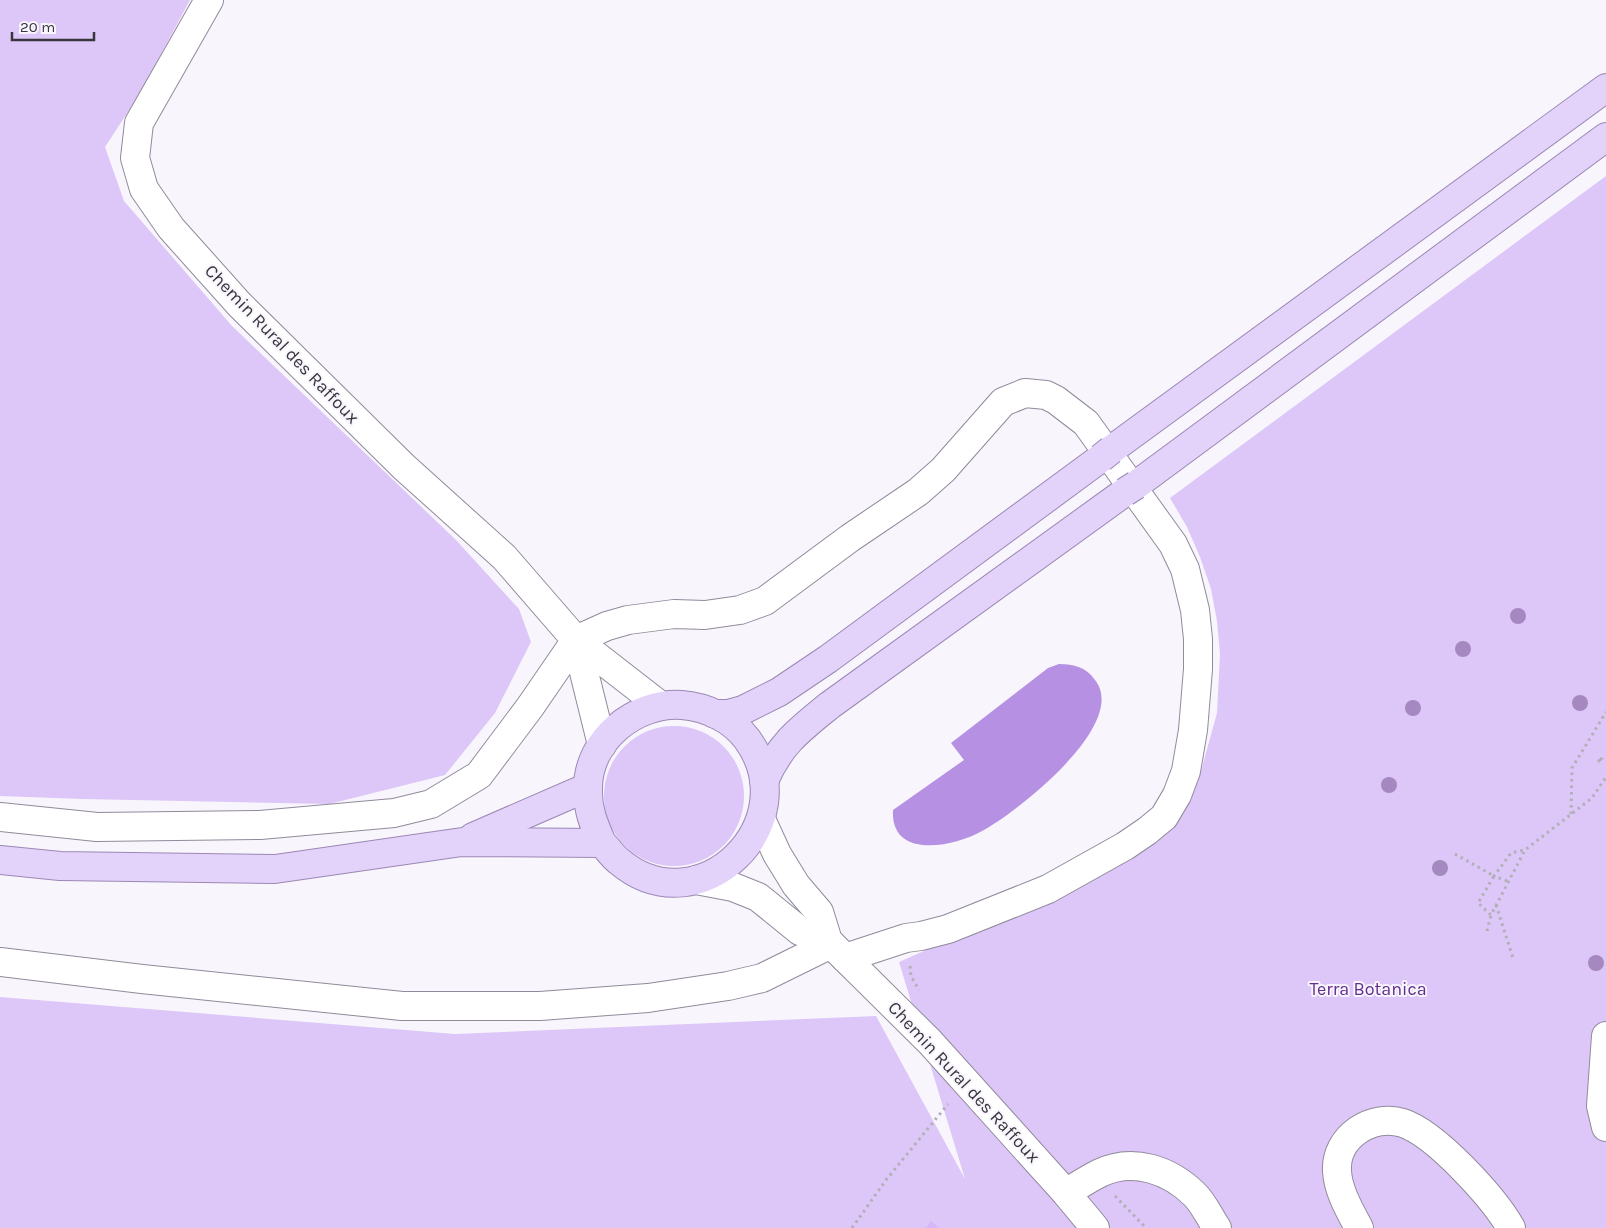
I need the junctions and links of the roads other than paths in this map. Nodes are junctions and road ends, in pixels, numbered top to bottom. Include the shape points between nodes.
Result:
1 (209, 0) edge
2 (1606, 88) edge
3 (1606, 137) edge
4 (576, 640) junction
5 (661, 706) junction
6 (715, 714) junction
7 (602, 745) junction
8 (764, 781) junction
9 (588, 787) junction
10 (0, 817) edge
11 (761, 819) junction
12 (462, 842) junction
13 (602, 842) junction
14 (0, 860) edge
15 (696, 880) junction
16 (835, 947) junction
17 (0, 962) edge
18 (1606, 1036) edge
19 (1606, 1127) edge
20 (1066, 1193) junction
21 (1095, 1228) edge
22 (1217, 1228) edge
23 (1359, 1228) edge
24 (1511, 1228) edge

1 - 4 street, Chemin Rural des Raffoux via 139,123 135,158 144,190 171,228 239,304 404,467 504,557
2 - 6 main road via 835,654 778,692 743,710
3 - 8 main road via 1131,488 830,705 790,737
4 - 5 street, Chemin Rural des Raffoux
4 - 7 street, Chemin Rural des Raffoux
4 - 10 street via 479,775 431,804 394,813 260,825 97,827
4 - 16 street via 628,620 674,614 706,615 740,610 765,601 918,492 943,470 1003,402 1025,393 1046,395 1086,423 1173,544 1185,569 1198,639 1193,730 1186,771 1177,796 1158,821 1125,846 1048,889 948,929 922,936
5 - 6 main road via 693,706
5 - 7 main road via 626,720
6 - 8 main road via 737,728 748,741 760,764
7 - 9 main road via 593,761
8 - 11 main road
9 - 12 main road
9 - 13 main road via 590,816
11 - 15 main road via 742,853 721,870
11 - 16 street, Chemin Rural des Raffoux via 796,885 819,912
12 - 13 main road
12 - 14 main road via 276,869 60,866
13 - 15 main road via 620,862 644,876 669,882
15 - 16 street, Chemin Rural des Raffoux via 733,887 758,897 800,931
16 - 17 street via 762,978 728,986 648,998 540,1006 402,1006
16 - 20 street, Chemin Rural des Raffoux via 930,1042
18 - 19 street via 1601,1106
20 - 21 street, Chemin Rural des Raffoux
20 - 22 street via 1101,1172 1124,1166 1148,1166 1196,1196
23 - 24 street via 1341,1188 1338,1163 1344,1145 1356,1131 1383,1121 1404,1124 1432,1142 1484,1189

